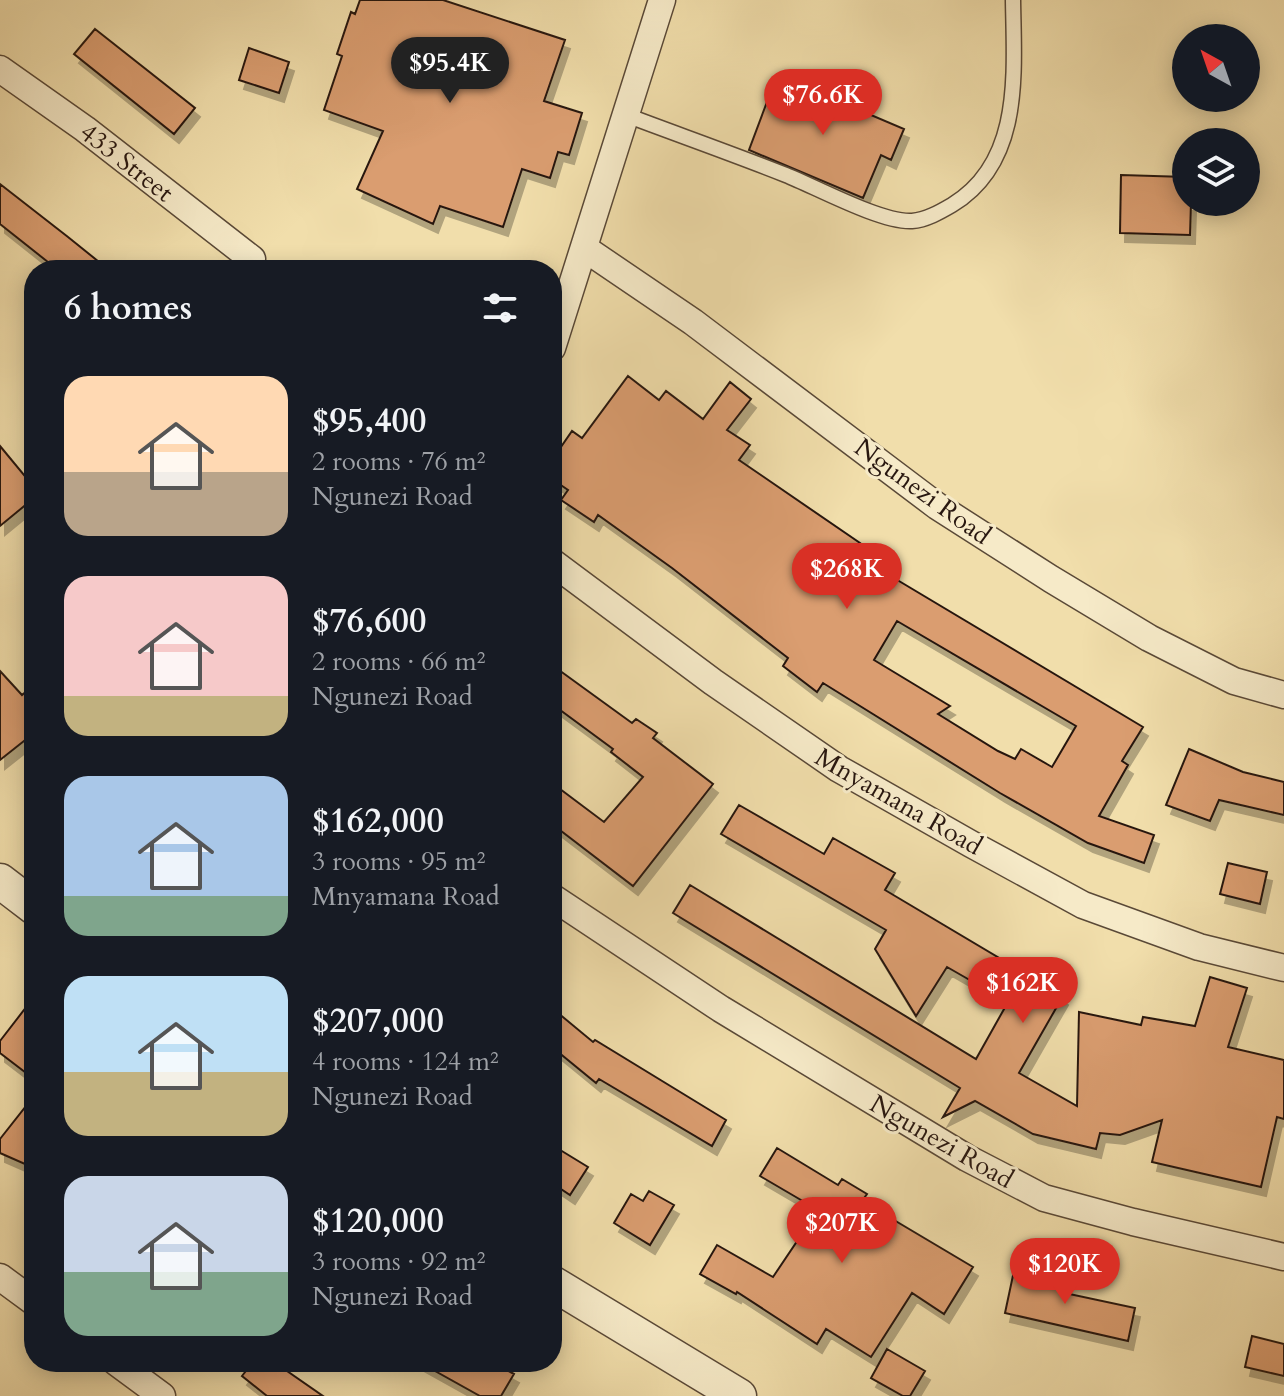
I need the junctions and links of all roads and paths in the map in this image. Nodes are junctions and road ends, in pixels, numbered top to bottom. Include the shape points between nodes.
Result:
1 (662, 0) edge
2 (1013, 0) edge
3 (0, 69) edge
4 (626, 115) junction
5 (584, 248) junction
6 (252, 259) dead end
7 (562, 317) edge
8 (562, 569) edge
9 (1284, 695) edge
10 (0, 881) edge
11 (24, 899) edge
12 (562, 904) edge
13 (1284, 968) edge
14 (1284, 1257) edge
15 (0, 1277) edge
16 (562, 1289) edge
17 (24, 1295) edge
18 (130, 1372) edge
19 (162, 1396) edge
20 (739, 1396) edge

1 - 4 street
2 - 4 lane via 1013,91 1007,129 996,160 980,182 939,213 912,221 881,215
3 - 6 street, 433 Street
4 - 5 street
5 - 7 street
5 - 9 street, Ngunezi Road via 693,322 937,506 1038,571 1149,638 1234,681
8 - 13 street, Mnyamana Road via 839,769 971,844 1083,905 1199,947
10 - 11 street
12 - 14 street, Ngunezi Road via 734,1017 967,1158 1044,1198
15 - 17 street
16 - 20 street
18 - 19 street

